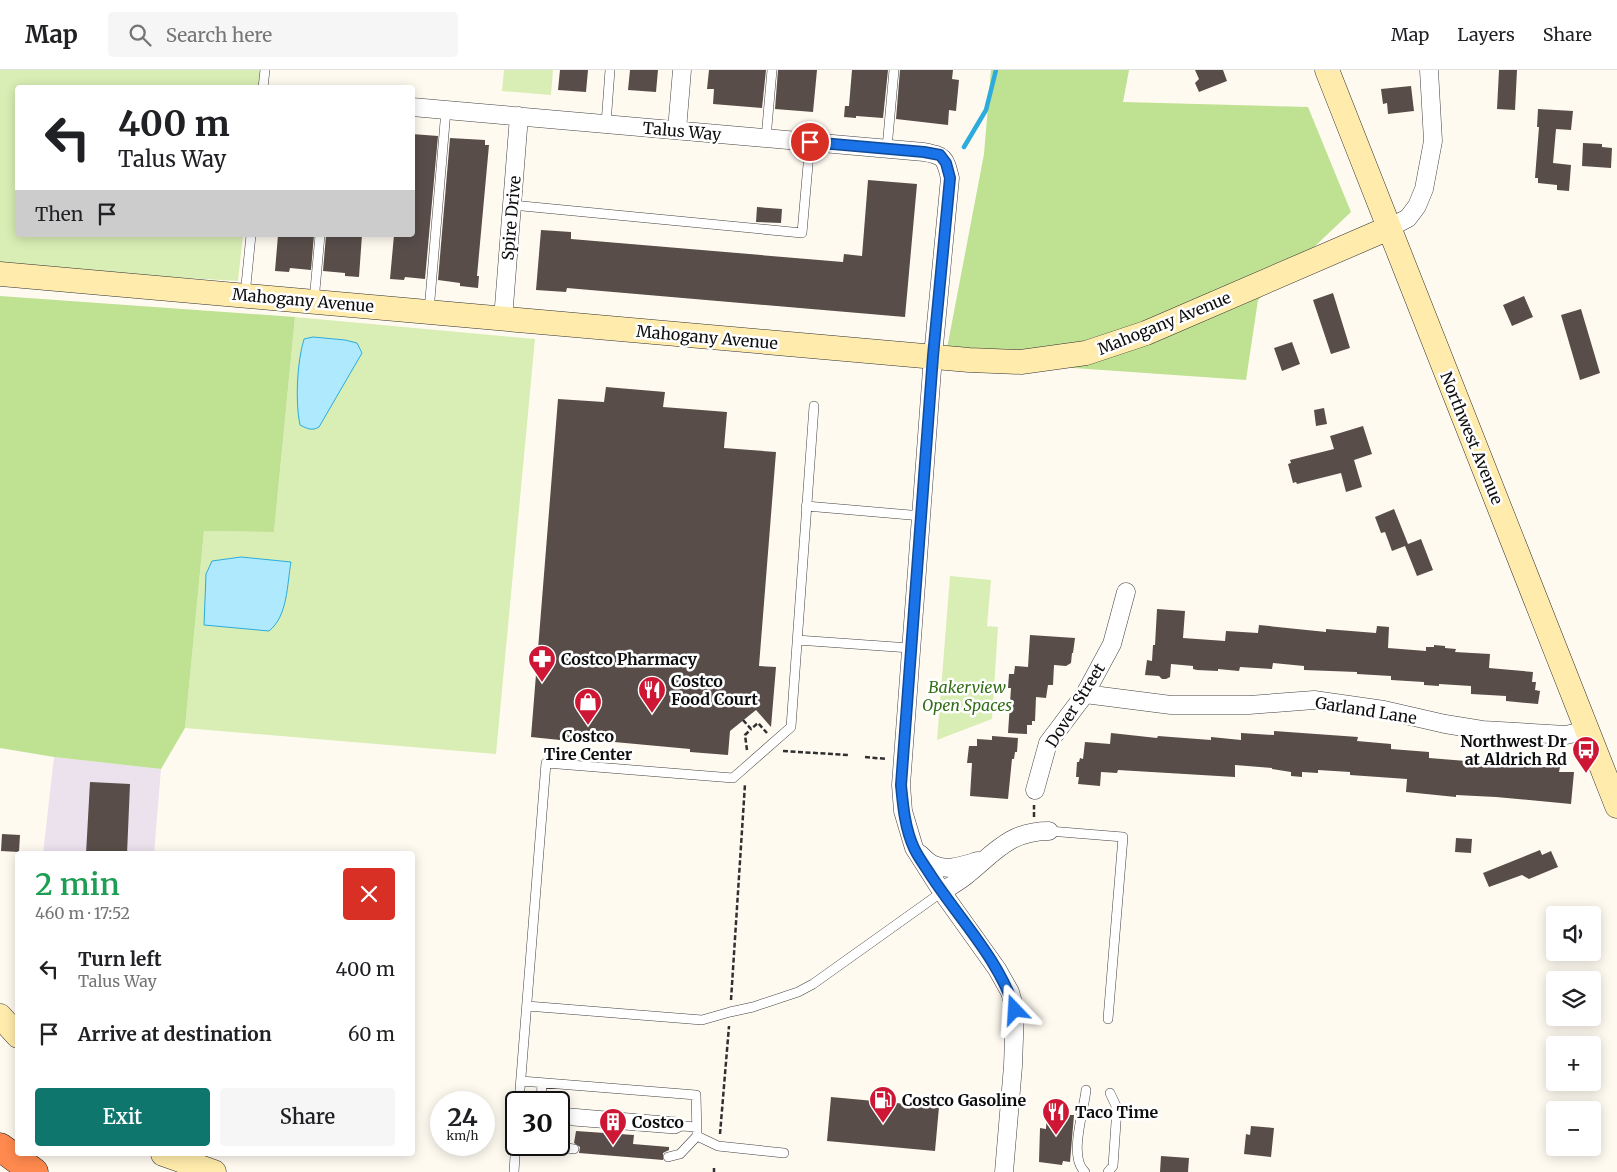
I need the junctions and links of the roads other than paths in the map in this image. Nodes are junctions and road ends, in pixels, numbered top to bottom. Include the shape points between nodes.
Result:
1 (264, 70) edge
2 (610, 70) edge
3 (682, 70) edge
4 (772, 70) edge
5 (894, 70) edge
6 (1327, 70) edge
7 (1429, 70) edge
8 (263, 85) edge
9 (415, 107) edge
10 (446, 110) junction
11 (519, 116) junction
12 (606, 124) junction
13 (677, 130) junction
14 (766, 138) junction
15 (810, 142) junction
16 (887, 148) junction
17 (512, 205) junction
18 (1389, 228) junction
19 (251, 237) edge
20 (320, 237) edge
21 (0, 274) edge
22 (245, 295) junction
23 (314, 301) junction
24 (429, 312) junction
25 (503, 319) junction
26 (933, 356) junction
27 (814, 406) dead end
28 (806, 506) junction
29 (922, 516) junction
30 (1126, 592) dead end
31 (797, 640) junction
32 (910, 648) junction
33 (1085, 694) junction
34 (1587, 730) junction
35 (1035, 790) road end
36 (1617, 806) edge
37 (1041, 831) joint
38 (914, 848) junction
39 (984, 859) junction
40 (942, 892) junction
41 (527, 1006) junction
42 (0, 1016) edge
43 (1108, 1019) dead end
44 (15, 1033) edge
45 (521, 1081) junction
46 (542, 1083) junction
47 (1086, 1090) dead end
48 (520, 1091) edge
49 (541, 1091) edge
50 (1110, 1092) dead end
51 (570, 1113) edge
52 (697, 1132) junction
53 (0, 1147) edge
54 (570, 1148) edge
55 (574, 1149) dead end
56 (784, 1153) dead end
57 (169, 1156) edge
58 (515, 1156) edge
59 (668, 1157) dead end
60 (34, 1172) edge
61 (214, 1172) edge
62 (514, 1172) edge
63 (1004, 1172) edge
64 (1085, 1172) edge
65 (1108, 1172) edge

1 - 8 lane
2 - 12 lane
3 - 13 street
4 - 14 lane
5 - 16 lane
6 - 18 street, Northwest Avenue
7 - 18 street via 1433,141 1424,189 1408,218
9 - 10 street, Talus Way
10 - 11 street, Talus Way
10 - 24 lane
11 - 12 street, Talus Way
11 - 17 street, Spire Drive
12 - 13 street, Talus Way
13 - 14 street, Talus Way
14 - 15 street, Talus Way
15 - 16 street, Talus Way
15 - 17 lane via 802,233
16 - 26 street, Talus Way via 940,155 950,178
17 - 25 street, Spire Drive
18 - 26 street, Mahogany Avenue via 1146,333 1086,353 1021,362
18 - 34 street, Northwest Avenue
19 - 22 lane
20 - 23 lane
21 - 22 street, Mahogany Avenue
22 - 23 street, Mahogany Avenue
23 - 24 street, Mahogany Avenue
24 - 25 street, Mahogany Avenue
25 - 26 street, Mahogany Avenue
26 - 29 street
27 - 28 lane
28 - 29 lane
28 - 31 lane
29 - 32 street
30 - 33 street, Dover Street via 1112,644
31 - 32 lane
31 - 41 lane via 791,727 733,778 546,763
32 - 38 street via 901,785 903,811
33 - 34 street, Garland Lane via 1171,705 1249,705 1314,700 1482,730 1566,735
33 - 35 street, Dover Street via 1048,743
34 - 36 street, Northwest Avenue
37 - 39 street via 1010,840
37 - 43 lane via 1123,837
38 - 39 street via 932,864 949,868
38 - 40 street
39 - 40 street
40 - 41 lane via 813,984 753,1007 702,1020
40 - 63 street via 997,969 1010,992 1015,1010
41 - 45 lane
42 - 44 street
45 - 46 lane
45 - 48 lane
46 - 49 lane
46 - 52 lane via 696,1095
47 - 64 lane via 1077,1160
50 - 65 lane via 1117,1108 1113,1166
51 - 52 lane via 676,1122
52 - 56 lane via 718,1146
52 - 59 lane via 680,1154
53 - 60 highway
54 - 55 lane
57 - 61 street
58 - 62 lane

